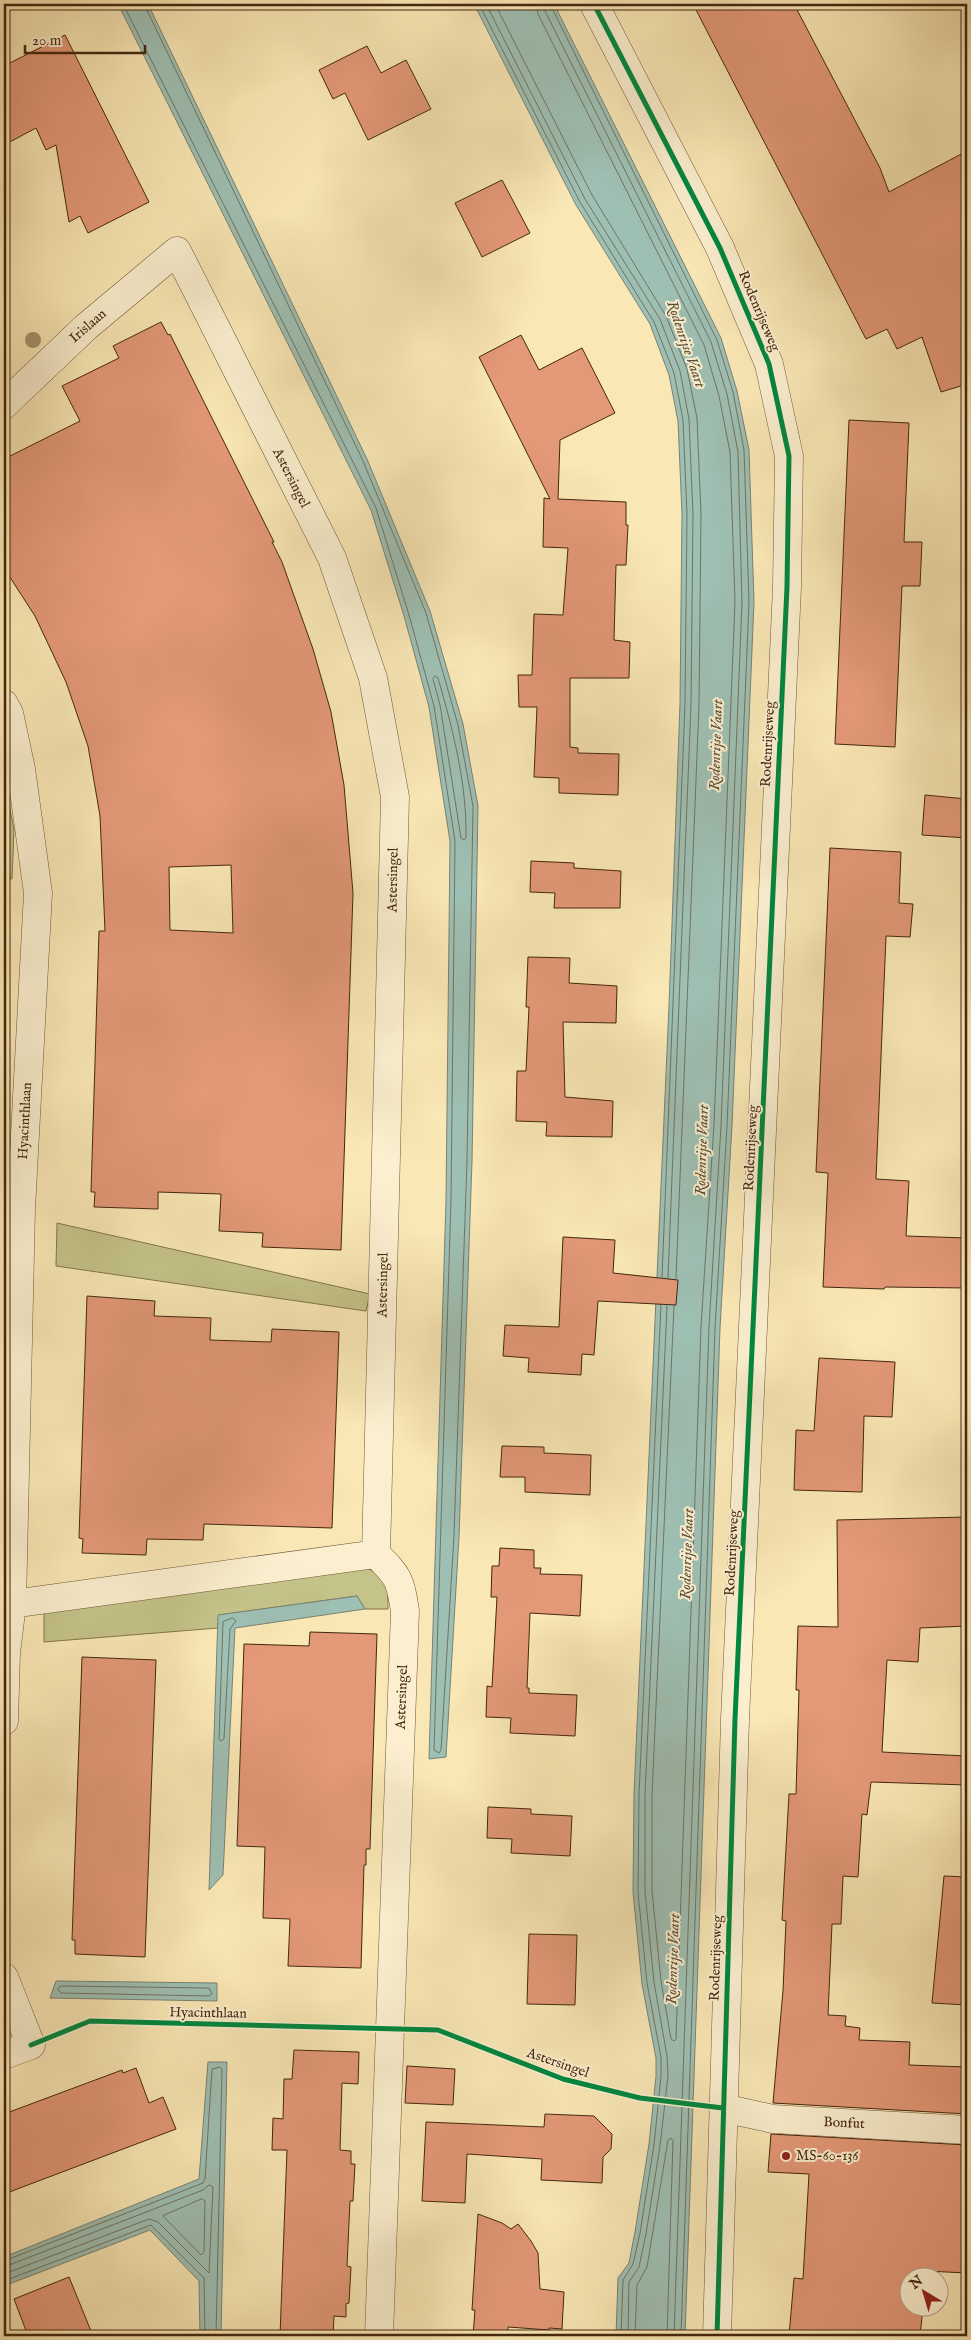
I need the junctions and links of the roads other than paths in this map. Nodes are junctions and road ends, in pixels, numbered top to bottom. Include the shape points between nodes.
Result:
1 (594, 4) edge
2 (177, 252) joint
3 (4, 405) edge
4 (4, 704) edge
5 (376, 1554) junction
6 (12, 1604) junction
7 (4, 1721) edge
8 (4, 1977) edge
9 (4, 2056) edge
10 (723, 2108) junction
11 (967, 2130) edge
12 (379, 2336) edge
13 (717, 2336) edge

1 - 10 street, Rodenrijseweg via 720,248 770,364 790,456 787,587 735,1719
2 - 3 street, Irislaan via 86,327
2 - 5 street, Astersingel via 332,558 372,678 395,797
4 - 6 street, Hyacinthlaan via 21,769 38,893 20,1219
5 - 6 street
5 - 12 street, Astersingel via 401,1583 405,1611
6 - 7 street, Hyacinthlaan via 6,1653
8 - 9 street via 31,2045
10 - 11 street, Bonfut via 773,2119
10 - 13 street, Rodenrijseweg

